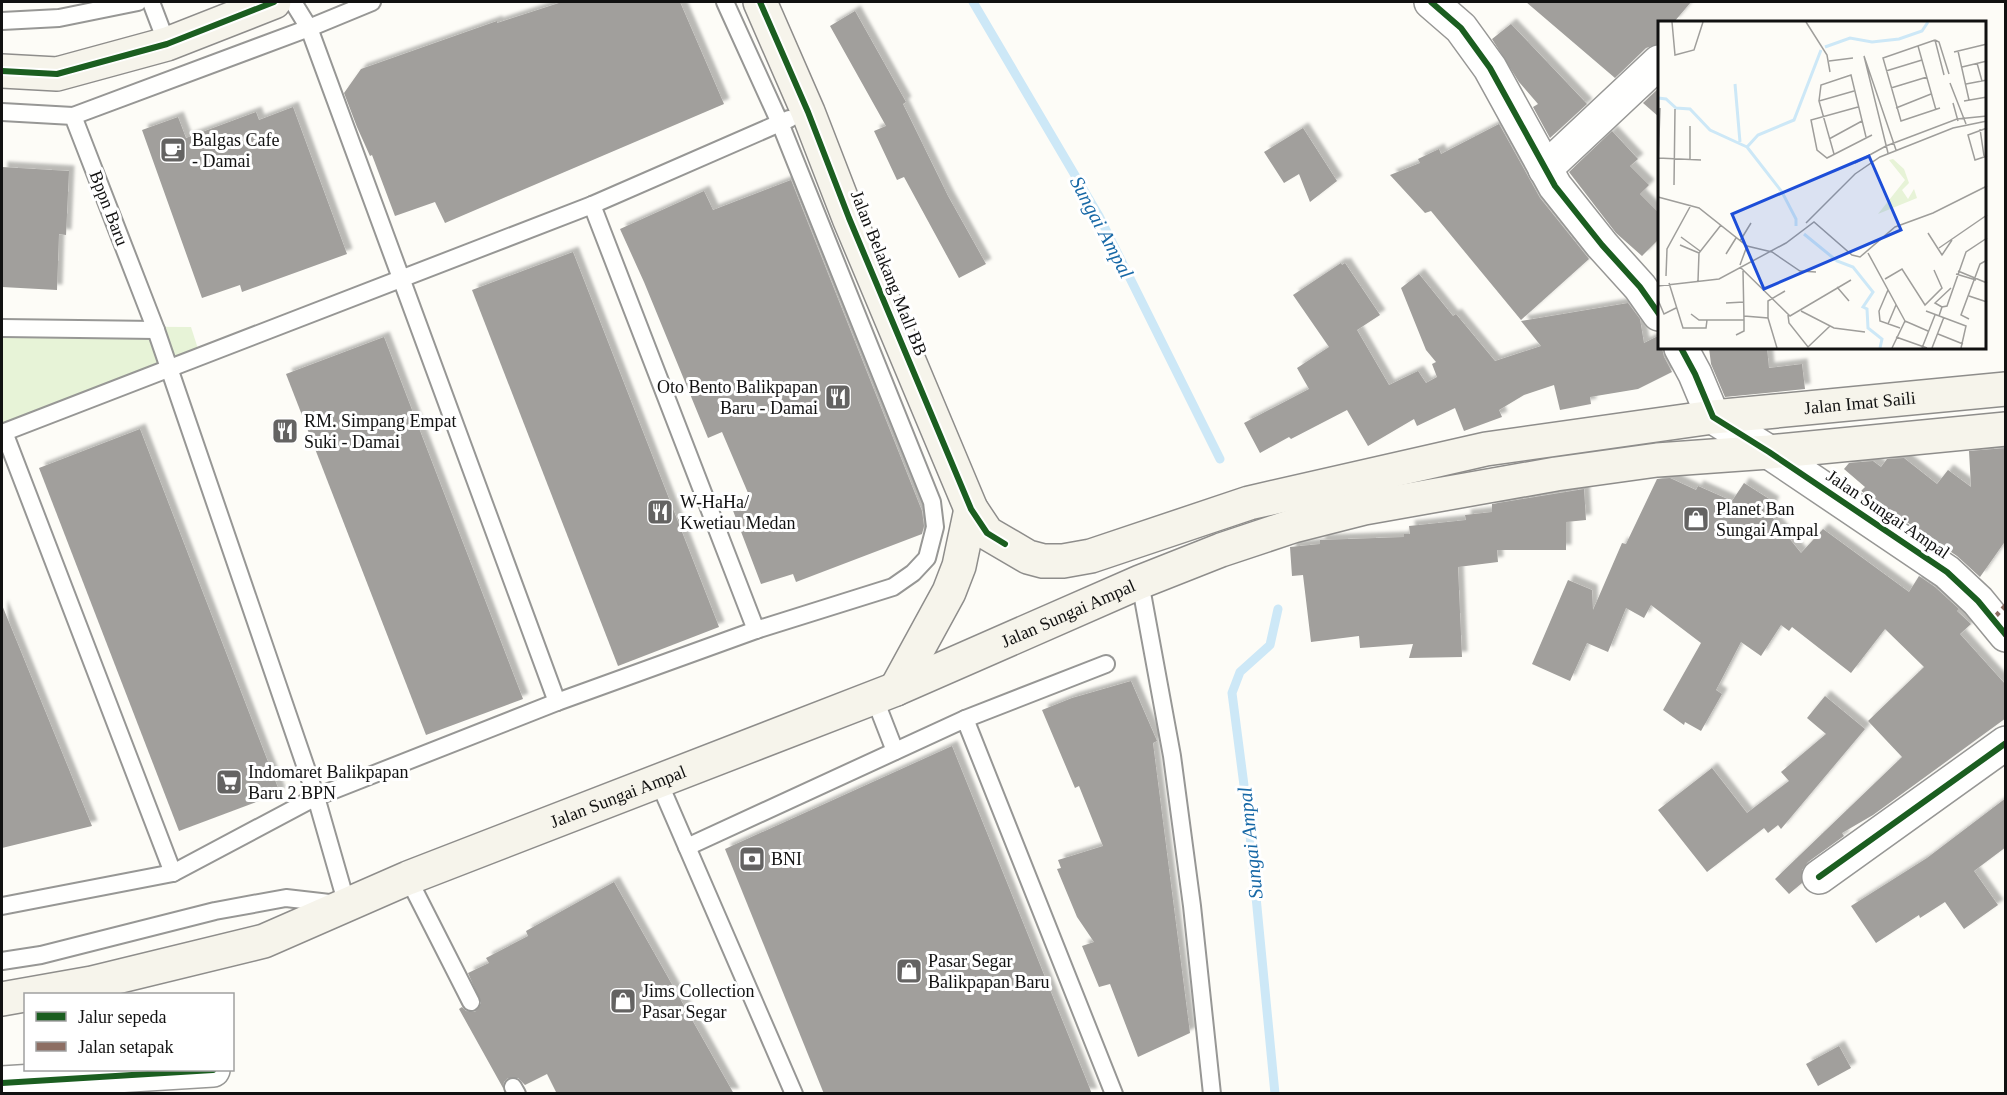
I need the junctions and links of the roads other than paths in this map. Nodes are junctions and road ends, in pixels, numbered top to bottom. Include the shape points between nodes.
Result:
1 (138, 2) edge
2 (151, 2) edge
3 (274, 2) edge
4 (293, 2) edge
5 (372, 2) edge
6 (725, 2) edge
7 (760, 2) edge
8 (1431, 2) edge
9 (2, 21) edge
10 (309, 28) junction
11 (167, 44) junction
12 (1658, 63) edge
13 (2, 71) edge
14 (2, 112) edge
15 (73, 116) junction
16 (794, 117) junction
17 (1545, 169) junction
18 (592, 205) junction
19 (401, 279) junction
20 (1658, 313) edge
21 (2, 328) edge
22 (156, 330) junction
23 (1682, 350) edge
24 (169, 368) junction
25 (2006, 389) edge
26 (1713, 417) junction
27 (2006, 429) edge
28 (3, 433) edge
29 (1769, 452) junction
30 (1360, 493) junction
31 (971, 509) junction
32 (1140, 582) junction
33 (2002, 620) edge
34 (756, 630) junction
35 (1106, 664) dead end
36 (885, 693) junction
37 (557, 702) junction
38 (965, 719) junction
39 (2006, 743) edge
40 (895, 752) junction
41 (658, 780) junction
42 (316, 797) junction
43 (687, 847) junction
44 (173, 873) junction
45 (1819, 877) dead end
46 (408, 878) junction
47 (347, 904) junction
48 (2, 906) edge
49 (2, 961) edge
50 (36, 993) edge
51 (24, 995) edge
52 (2, 999) edge
53 (471, 1002) dead end
54 (197, 1071) edge
55 (2, 1083) edge
56 (794, 1094) edge
57 (1114, 1094) edge
58 (1212, 1094) edge

1 - 9 lane via 59,18
2 - 11 lane
3 - 11 main road
4 - 10 lane
5 - 10 lane
6 - 16 lane
7 - 16 main road, Jalan Belakang Mall BB
8 - 17 street via 1461,28 1490,68
10 - 15 lane
10 - 19 lane
11 - 13 main road via 57,74
12 - 17 street
14 - 15 lane
15 - 22 lane, Bppn Baru
16 - 18 lane
16 - 31 main road, Jalan Belakang Mall BB via 849,218
16 - 34 lane via 932,502 935,527 927,558 893,587
17 - 20 street via 1554,186
18 - 19 lane
18 - 34 lane
19 - 24 lane
19 - 37 lane
21 - 22 lane
22 - 24 lane, Bppn Baru
23 - 26 street
24 - 28 lane
24 - 42 lane, Bppn Baru
25 - 26 main road, Jalan Imat Saili
26 - 29 street, Jalan Sungai Ampal
26 - 30 main road via 1486,449
27 - 29 main road
28 - 44 lane
29 - 30 main road via 1657,460 1546,476
29 - 33 street, Jalan Sungai Ampal via 1947,572
30 - 31 main road, Jalan Belakang Mall BB via 1224,512 1091,556 1063,561 1028,557 1005,544 987,533
30 - 32 main road, Jalan Sungai Ampal via 1293,526
31 - 36 main road via 959,566 949,592
32 - 36 main road, Jalan Sungai Ampal
32 - 58 lane via 1174,767
34 - 37 lane
35 - 38 lane
36 - 40 lane
36 - 41 main road, Jalan Sungai Ampal
37 - 42 lane
38 - 40 lane
38 - 57 lane
39 - 45 street
40 - 43 lane
41 - 43 lane
41 - 46 main road, Jalan Sungai Ampal
42 - 44 lane
42 - 47 lane, Bppn Baru
43 - 56 lane
44 - 48 lane
46 - 47 main road, Jalan Sungai Ampal
46 - 53 lane
47 - 49 lane via 286,898
47 - 50 main road, Jalan Sungai Ampal via 264,941
51 - 52 main road, Jalan Sungai Ampal
54 - 55 street

